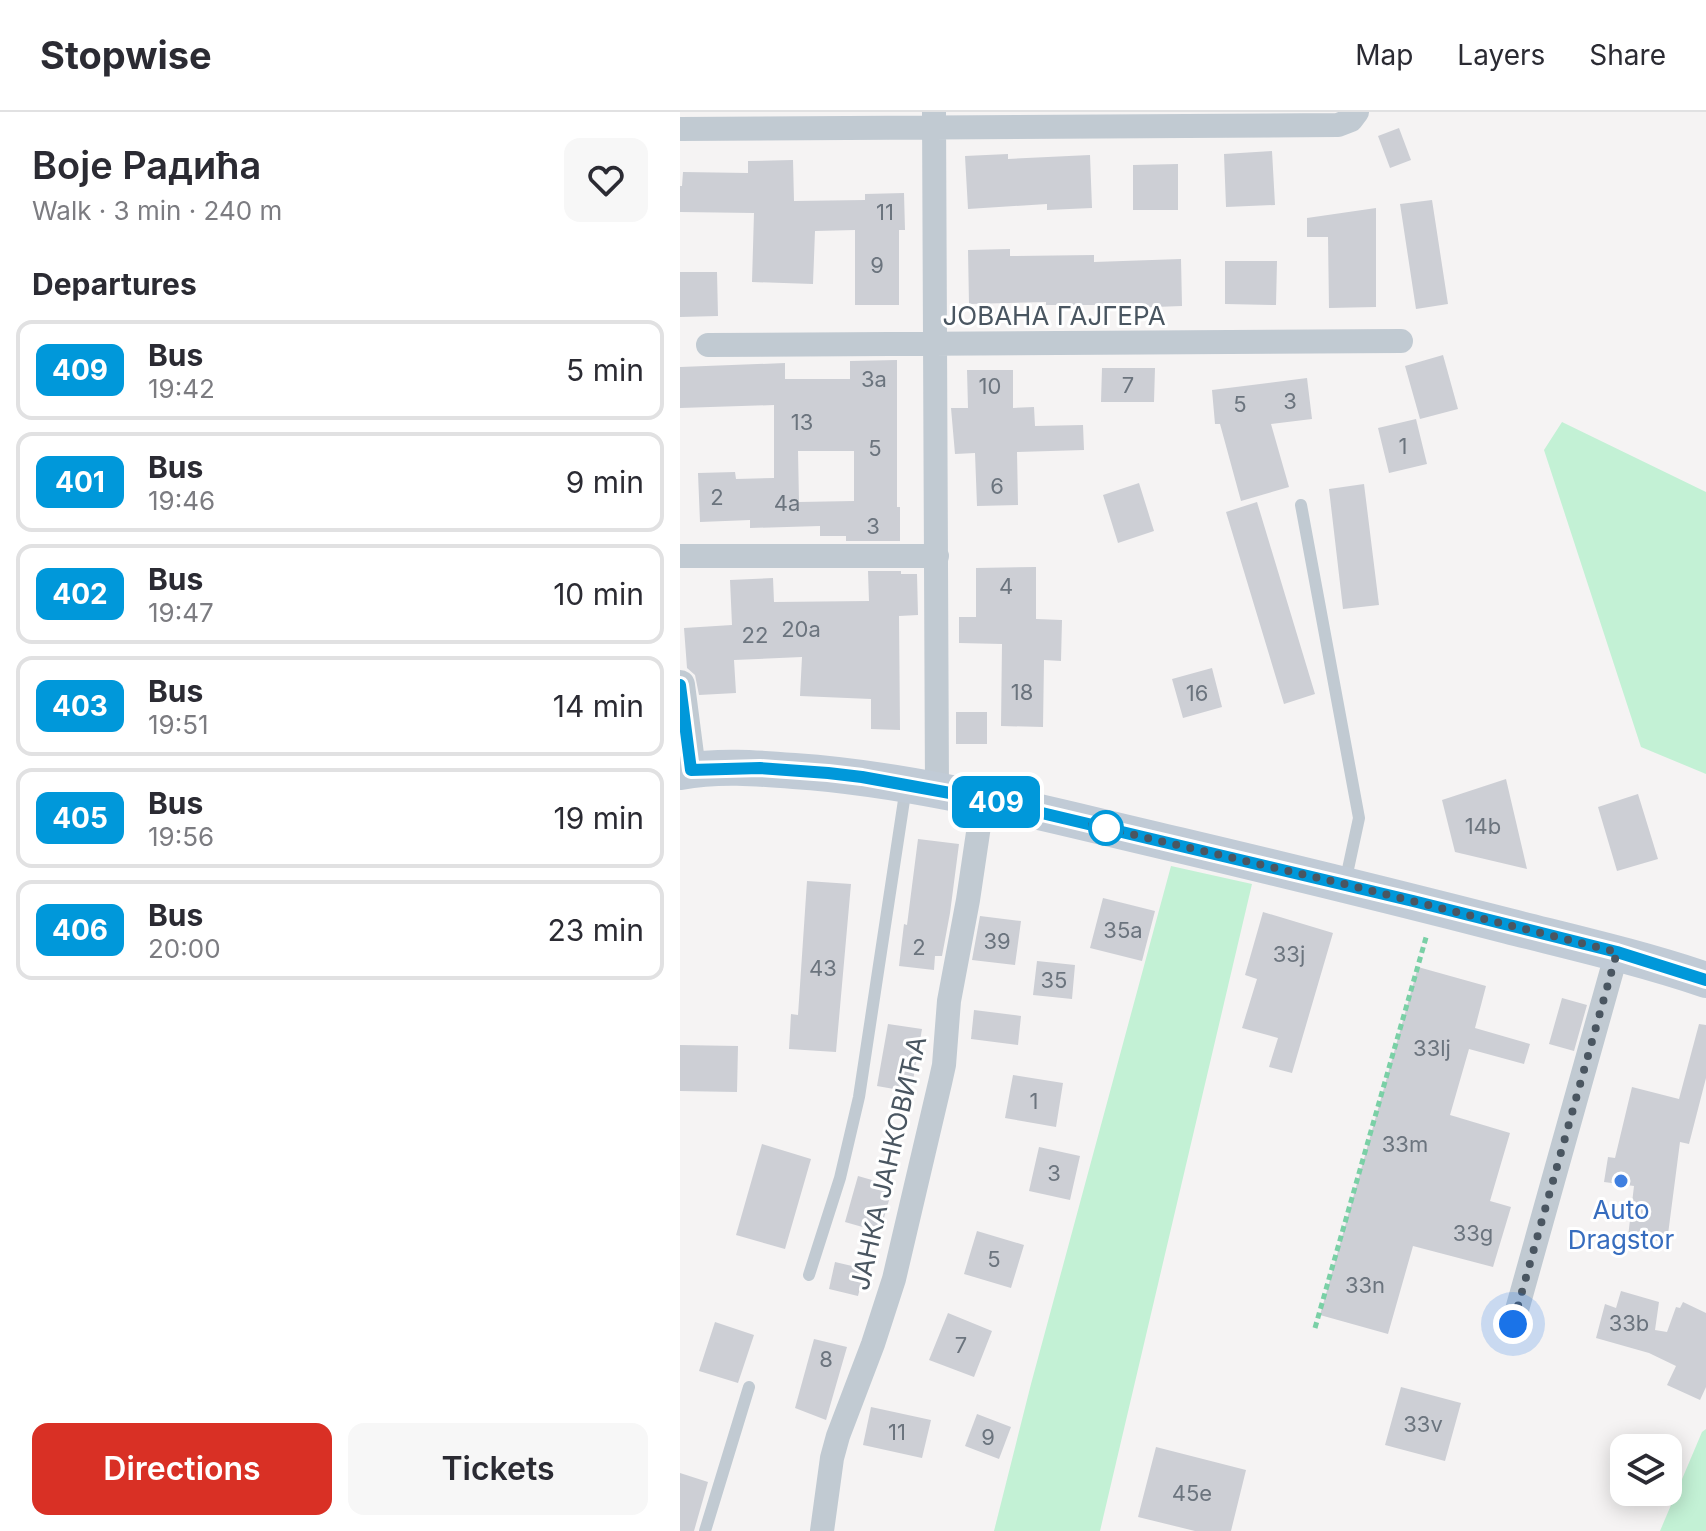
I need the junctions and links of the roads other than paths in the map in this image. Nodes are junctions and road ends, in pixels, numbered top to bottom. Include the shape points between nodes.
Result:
1 (1357, 112) edge
2 (934, 119) edge
3 (680, 129) edge
4 (1401, 341) dead end
5 (935, 343) junction
6 (708, 345) dead end
7 (1301, 505) dead end
8 (680, 556) edge
9 (937, 556) junction
10 (680, 685) edge
11 (686, 771) edge
12 (922, 787) junction
13 (983, 799) junction
14 (1344, 884) junction
15 (1617, 952) junction
16 (1706, 980) edge
17 (809, 1275) dead end
18 (1513, 1324) dead end
19 (749, 1387) dead end
20 (705, 1531) edge
21 (822, 1531) edge

1 - 2 street via 1338,125
2 - 3 street
2 - 5 street
4 - 5 street, ЈОВАНА ГАЈГЕРА
5 - 6 street, ЈОВАНА ГАЈГЕРА
5 - 9 street
7 - 14 lane via 1359,818
8 - 9 street
9 - 12 street
10 - 11 street
11 - 12 main road via 760,768
12 - 13 main road
12 - 17 lane via 859,1097
13 - 14 main road
13 - 21 street, ЈАНКА ЈАНКОВИЋА via 940,1083 894,1279 832,1458
14 - 15 main road
15 - 16 main road
15 - 18 street
19 - 20 lane

